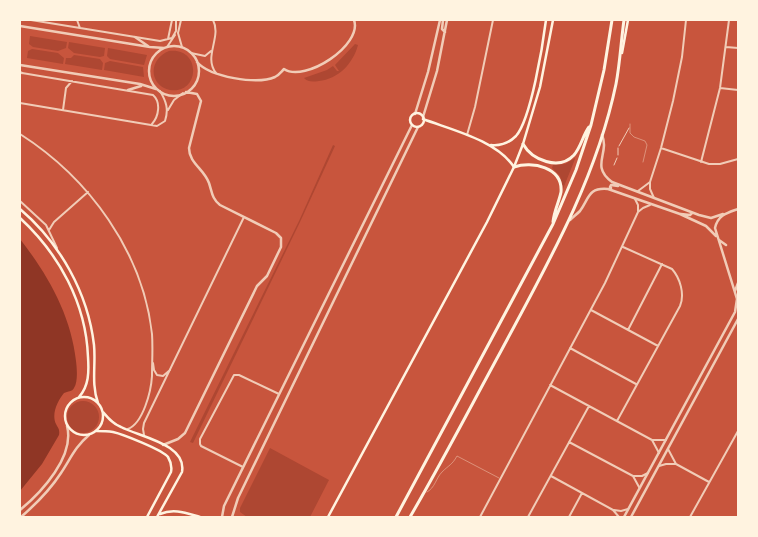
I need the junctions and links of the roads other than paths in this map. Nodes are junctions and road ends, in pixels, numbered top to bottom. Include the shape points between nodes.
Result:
1 (31, 20) edge
2 (77, 20) edge
3 (172, 20) edge
4 (176, 20) edge
5 (181, 20) edge
6 (213, 20) edge
7 (354, 20) edge
8 (442, 20) edge
9 (447, 20) edge
10 (493, 20) edge
11 (546, 20) edge
12 (553, 20) edge
13 (612, 20) edge
14 (624, 20) edge
15 (628, 20) edge
16 (686, 20) edge
17 (730, 20) edge
18 (20, 26) edge
19 (72, 26) junction
20 (178, 26) junction
21 (80, 28) junction
22 (176, 31) junction
23 (446, 32) junction
24 (135, 37) junction
25 (167, 40) junction
26 (150, 47) junction
27 (166, 47) junction
28 (726, 47) junction
29 (182, 48) junction
30 (738, 48) edge
31 (212, 49) junction
32 (191, 53) junction
33 (620, 59) junction
34 (197, 62) junction
35 (20, 65) edge
36 (21, 72) edge
37 (217, 74) junction
38 (62, 80) junction
39 (72, 81) junction
40 (143, 85) junction
41 (66, 88) junction
42 (720, 88) junction
43 (128, 90) junction
44 (159, 90) junction
45 (738, 90) edge
46 (185, 92) junction
47 (20, 104) edge
48 (63, 110) junction
49 (167, 112) junction
50 (415, 114) junction
51 (423, 118) junction
52 (412, 124) junction
53 (591, 124) junction
54 (630, 124) dead end
55 (151, 125) junction
56 (418, 127) junction
57 (629, 128) dead end
58 (20, 134) edge
59 (602, 134) junction
60 (467, 136) junction
61 (523, 144) junction
62 (491, 145) junction
63 (661, 148) junction
64 (618, 155) dead end
65 (617, 158) dead end
66 (738, 159) edge
67 (644, 162) dead end
68 (701, 162) junction
69 (614, 165) dead end
70 (514, 166) junction
71 (650, 182) junction
72 (620, 186) junction
73 (615, 191) junction
74 (88, 192) junction
75 (638, 192) junction
76 (631, 196) junction
77 (654, 198) junction
78 (20, 201) edge
79 (653, 204) junction
80 (20, 209) edge
81 (738, 209) edge
82 (732, 211) junction
83 (638, 212) junction
84 (691, 212) junction
85 (738, 213) edge
86 (680, 214) junction
87 (723, 214) junction
88 (244, 217) junction
89 (20, 218) edge
90 (570, 220) junction
91 (54, 222) junction
92 (45, 224) junction
93 (553, 224) junction
94 (49, 230) junction
95 (717, 238) junction
96 (726, 244) dead end
97 (623, 247) junction
98 (58, 250) junction
99 (662, 264) junction
100 (738, 283) edge
101 (734, 292) junction
102 (738, 299) edge
103 (591, 310) junction
104 (738, 319) edge
105 (628, 330) junction
106 (658, 346) junction
107 (570, 348) junction
108 (152, 361) junction
109 (171, 370) junction
110 (159, 376) junction
111 (152, 380) junction
112 (164, 382) junction
113 (637, 384) junction
114 (550, 385) junction
115 (279, 394) junction
116 (79, 397) junction
117 (98, 403) junction
118 (589, 406) junction
119 (103, 412) junction
120 (617, 421) junction
121 (67, 426) junction
122 (126, 430) junction
123 (96, 431) junction
124 (738, 432) edge
125 (89, 435) junction
126 (145, 437) junction
127 (652, 440) junction
128 (666, 440) junction
129 (569, 442) junction
130 (163, 445) junction
131 (170, 448) junction
132 (668, 449) junction
133 (659, 453) junction
134 (166, 455) junction
135 (676, 464) junction
136 (659, 466) junction
137 (243, 467) junction
138 (648, 473) junction
139 (551, 476) junction
140 (633, 476) junction
141 (501, 479) junction
142 (709, 482) junction
143 (640, 488) junction
144 (424, 493) junction
145 (582, 493) junction
146 (628, 508) junction
147 (20, 510) edge
148 (613, 510) junction
149 (158, 516) edge
150 (21, 517) edge
151 (147, 517) edge
152 (200, 517) edge
153 (222, 517) edge
154 (232, 517) edge
155 (328, 517) edge
156 (396, 517) edge
157 (410, 517) edge
158 (480, 517) edge
159 (528, 517) edge
160 (569, 517) edge
161 (619, 517) edge
162 (624, 517) edge
163 (632, 517) edge
164 (690, 517) edge

1 - 19 street
2 - 19 street
2 - 21 street
3 - 25 street
4 - 20 street
5 - 20 street
6 - 31 street via 216,27
7 - 37 street via 355,32 345,46 310,70 295,73 284,69 274,77 258,80
8 - 23 street via 442,29
8 - 50 street
9 - 23 street
10 - 60 street
11 - 62 main road via 536,75 521,128 510,140
12 - 61 main road via 542,80
13 - 53 highway
14 - 33 highway
15 - 33 main road
16 - 63 street via 679,71
17 - 28 street
18 - 26 street
19 - 21 street
20 - 22 street
20 - 29 street
21 - 24 street
22 - 25 street
22 - 27 street
23 - 51 street
24 - 25 street
24 - 26 street
26 - 27 street
27 - 29 street
27 - 44 street via 154,56 149,66 150,77
28 - 30 street
28 - 42 street
29 - 32 street
31 - 32 street via 205,56
31 - 37 street via 210,64
32 - 34 street
33 - 59 highway
34 - 37 street
34 - 46 street via 197,79
35 - 40 street
36 - 38 street
38 - 39 street
38 - 41 street
39 - 41 street
39 - 43 street
40 - 43 street
40 - 44 street
41 - 48 street
42 - 45 street
42 - 68 street
43 - 55 street via 151,94 157,99 156,118
44 - 46 street via 173,95
44 - 49 street via 166,100
46 - 49 street via 174,100
46 - 88 street via 197,94 201,101 189,148 191,158 205,175 216,202
47 - 48 street
48 - 55 street
49 - 55 street via 163,123
50 - 51 main road
50 - 52 main road via 410,118
51 - 56 main road
51 - 60 main road
52 - 56 main road
52 - 115 street
53 - 61 highway via 576,152 562,162 536,157
53 - 93 highway
54 - 67 lane via 631,134 646,142
56 - 154 street via 238,498
57 - 64 street via 618,147
58 - 74 street
59 - 72 street via 605,143 601,169 607,179
59 - 90 highway
60 - 62 main road
61 - 70 main road
62 - 70 main road
63 - 68 street
63 - 71 street
65 - 69 street
66 - 68 street via 717,164
70 - 93 highway via 540,166 558,178 561,190
70 - 155 main road
71 - 75 street
71 - 77 street
72 - 73 street via 610,186
72 - 75 street
73 - 76 street
73 - 90 street via 603,188 591,193
74 - 91 street
74 - 108 street via 117,235 139,282 150,326
75 - 77 street
76 - 79 street
76 - 83 street via 637,202
77 - 84 street
78 - 92 street
79 - 83 street
79 - 86 street
80 - 98 main road
81 - 82 street
82 - 85 street
82 - 87 street
83 - 97 street
84 - 86 street via 690,215
84 - 87 street via 707,218
86 - 95 street via 706,226
87 - 95 street via 715,225
88 - 109 street
88 - 130 street via 278,235 282,240 281,247 267,276 256,289 185,433
89 - 116 main road via 57,262 79,307 88,364 87,385
90 - 144 highway
91 - 92 street
91 - 94 street
92 - 94 street
93 - 156 highway
94 - 98 street
95 - 96 street
95 - 101 street
97 - 99 street
97 - 103 street
98 - 117 main road via 73,276 88,315
99 - 105 street
99 - 106 street via 676,273 682,294 680,306
100 - 101 street
101 - 102 street
102 - 128 street via 735,312
103 - 105 street
103 - 107 street
104 - 132 street
105 - 106 street
106 - 113 street
107 - 113 street
107 - 114 street
108 - 110 street
108 - 111 street
109 - 110 street
109 - 112 street
110 - 111 street
110 - 112 street
111 - 122 street via 141,416 134,426
112 - 126 street via 144,423
113 - 120 street
114 - 118 street
114 - 141 street
115 - 137 street
115 - 137 street via 234,375 200,440 202,447
116 - 117 main road via 88,397
116 - 121 main road via 66,409
117 - 119 main road
118 - 120 street
118 - 129 street
119 - 122 main road
119 - 123 main road via 102,424
120 - 127 street
121 - 125 main road via 78,434
121 - 147 street via 70,438 61,461 45,485
122 - 126 main road
123 - 125 main road
123 - 134 main road via 119,434
124 - 142 street
125 - 150 street via 76,447 50,488
126 - 130 main road
127 - 128 street
127 - 133 street
128 - 133 street
129 - 139 street
129 - 140 street
130 - 131 main road
131 - 134 main road
131 - 149 main road via 180,455 182,468
132 - 135 street
132 - 136 street
133 - 138 street
134 - 151 main road via 171,472
135 - 136 street
135 - 142 street
136 - 163 street
137 - 153 street
138 - 140 street
138 - 143 street
139 - 145 street
139 - 159 street
140 - 143 street
141 - 144 lane via 457,456 451,466 440,474 432,489
141 - 158 street
142 - 164 street
143 - 146 street
144 - 157 highway
145 - 148 street
145 - 160 street
146 - 148 street
146 - 162 street
148 - 161 street
149 - 152 main road via 174,510

